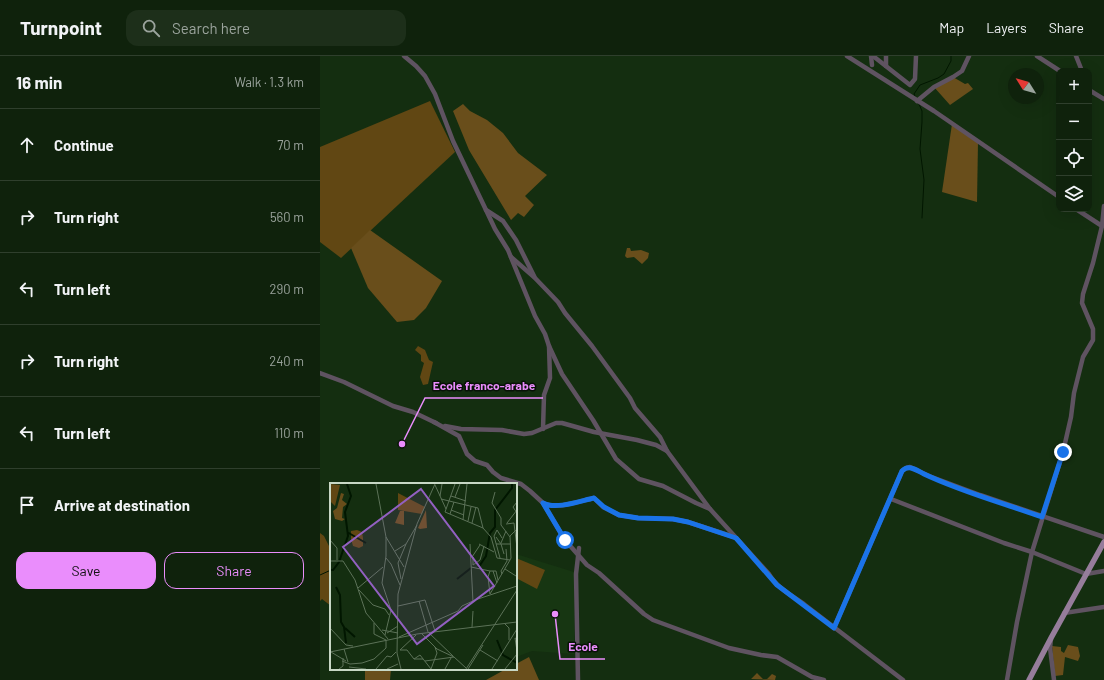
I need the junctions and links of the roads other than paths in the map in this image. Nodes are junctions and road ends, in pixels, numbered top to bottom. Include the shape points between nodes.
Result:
1 (404, 56) edge
2 (847, 56) edge
3 (872, 56) edge
4 (886, 56) edge
5 (916, 56) edge
6 (968, 56) edge
7 (1037, 56) edge
8 (1076, 56) edge
9 (872, 65) dead end
10 (886, 66) junction
11 (1056, 68) edge
12 (1081, 68) edge
13 (1092, 92) edge
14 (1104, 99) edge
15 (917, 101) junction
16 (1056, 195) edge
17 (1104, 206) edge
18 (486, 210) junction
19 (1081, 212) edge
20 (1102, 226) junction
21 (509, 255) junction
22 (536, 278) junction
23 (549, 346) junction
24 (320, 373) edge
25 (434, 422) junction
26 (543, 429) junction
27 (600, 434) junction
28 (667, 451) junction
29 (891, 499) junction
30 (543, 503) junction
31 (710, 509) junction
32 (1042, 517) junction
33 (1104, 537) edge
34 (736, 538) junction
35 (1104, 542) edge
36 (579, 548) dead end
37 (1032, 552) junction
38 (578, 555) junction
39 (1104, 571) edge
40 (1086, 574) junction
41 (1104, 607) edge
42 (1064, 613) junction
43 (834, 628) junction
44 (1051, 638) junction
45 (578, 680) edge
46 (824, 680) edge
47 (903, 680) edge
48 (1007, 680) edge
49 (1029, 680) edge
50 (1054, 680) edge

1 - 18 street via 424,76 435,94 459,154
2 - 15 street
3 - 9 street
3 - 10 street
4 - 10 street
5 - 10 street via 915,79 910,85
6 - 15 street via 962,71 934,87
7 - 11 street
8 - 12 street
13 - 14 street
15 - 16 street
17 - 20 street
18 - 21 street
18 - 22 street via 503,221
19 - 20 street
20 - 32 street via 1082,302 1093,329 1093,340 1083,357 1063,452
21 - 22 street
21 - 23 street
22 - 28 street via 592,346 635,408 660,437
23 - 26 street via 550,378 544,395
23 - 27 street via 562,374
24 - 25 street
25 - 26 street via 452,428 502,430 524,434
25 - 30 street via 459,436 467,454 476,461 487,465 501,478 521,484
26 - 27 street via 552,424 562,423
27 - 28 street via 637,440
27 - 31 street via 616,459 639,479 663,486
28 - 31 street
29 - 32 street via 902,471 910,468
29 - 37 street
29 - 43 street
30 - 34 street via 572,504 594,498 619,515 673,519
30 - 38 street via 565,540
31 - 34 street
32 - 33 street
32 - 37 street
34 - 43 street via 777,585
35 - 40 main road
36 - 38 street
37 - 40 street
37 - 48 street
38 - 45 street
38 - 46 street via 653,620 729,648 777,657 812,677
39 - 40 street
40 - 42 main road
41 - 42 street
42 - 44 main road
43 - 47 street
44 - 49 main road
44 - 50 street

